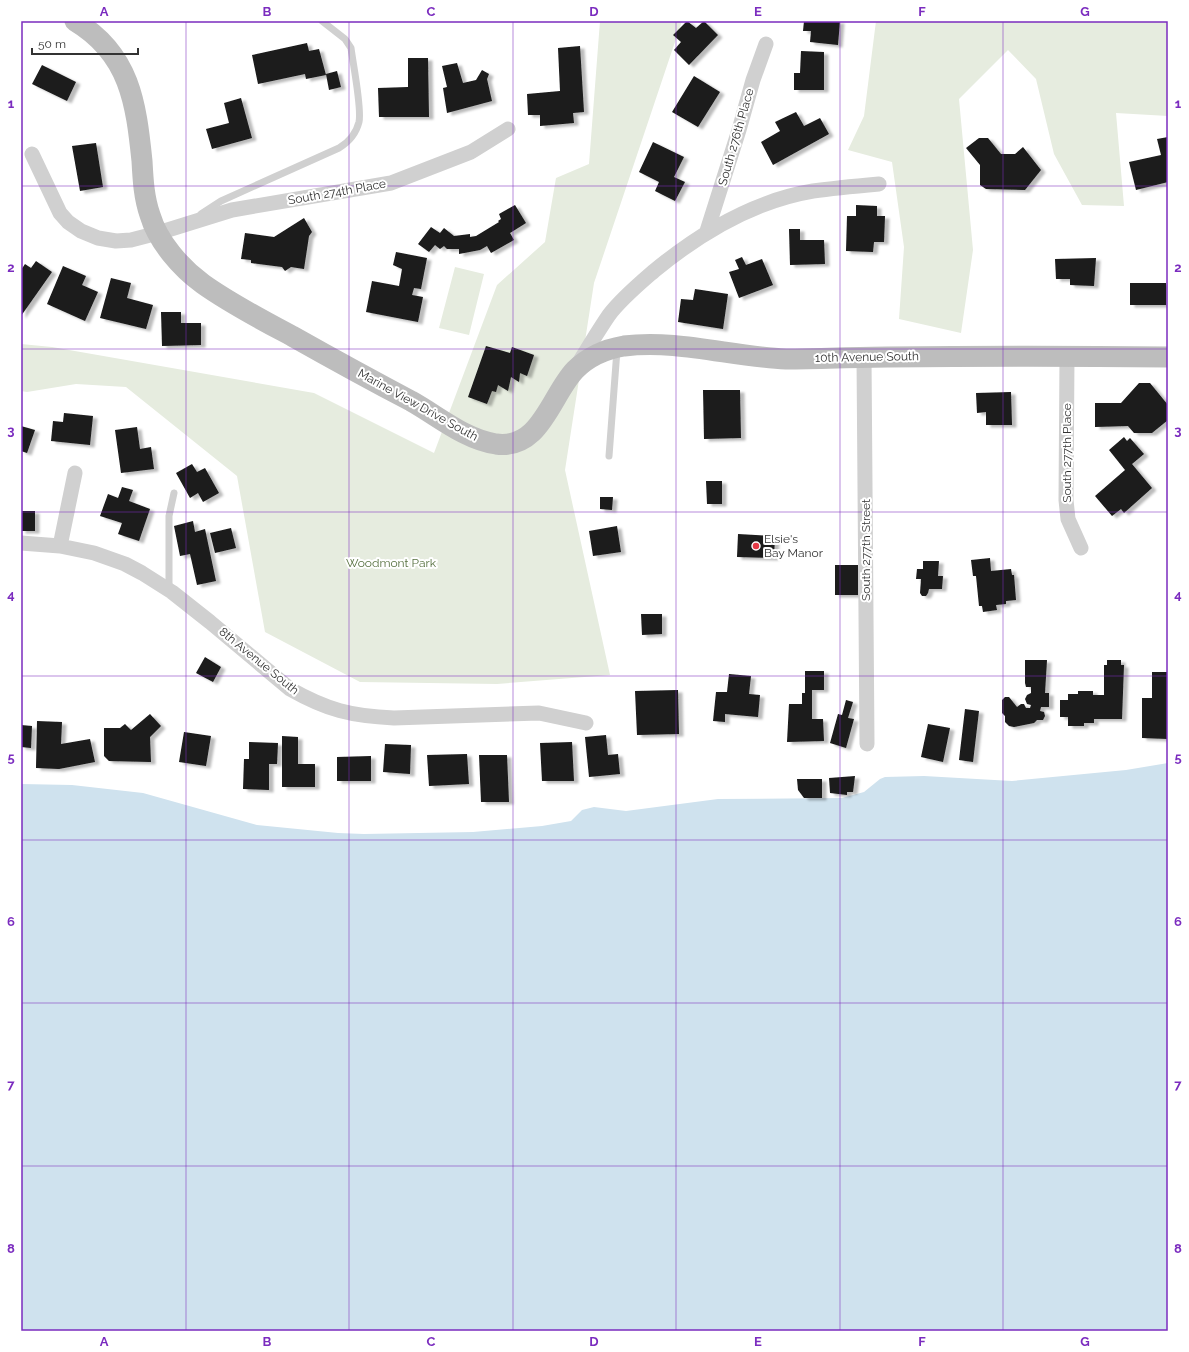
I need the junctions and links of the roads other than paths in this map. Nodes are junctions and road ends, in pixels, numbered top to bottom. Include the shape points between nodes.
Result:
1 (75, 21) edge
2 (322, 21) edge
3 (766, 44) dead end
4 (508, 129) dead end
5 (32, 154) dead end
6 (879, 184) dead end
7 (180, 226) junction
8 (707, 231) junction
9 (158, 234) junction
10 (618, 347) junction
11 (1067, 356) junction
12 (864, 357) junction
13 (1168, 357) edge
14 (573, 372) junction
15 (609, 456) dead end
16 (75, 473) dead end
17 (174, 494) dead end
18 (21, 543) edge
19 (60, 546) junction
20 (1080, 548) dead end
21 (168, 590) junction
22 (586, 722) dead end
23 (867, 744) dead end

1 - 9 main road, Marine View Drive South via 94,34 110,51 131,92 138,122 145,199
2 - 7 lane via 345,39 351,48 359,120 348,142 222,202
3 - 8 street, South 276th Place
4 - 7 street, South 274th Place via 471,152 391,183 232,210
5 - 9 street, South 274th Place via 60,213 81,231 98,238 116,240 131,240
6 - 8 street, Marine View Drive South via 812,191 784,198
7 - 9 street, South 274th Place
8 - 14 street, Marine View Drive South via 665,262 627,295 609,315
9 - 14 main road, Marine View Drive South via 183,266 203,284 476,439 505,444 529,435 543,419
10 - 12 main road, 10th Avenue South via 658,345 787,359
10 - 14 main road, 10th Avenue South via 585,361
10 - 15 lane
11 - 12 main road, 10th Avenue South
11 - 13 main road, 10th Avenue South
11 - 20 street, South 277th Place via 1066,500 1068,519
12 - 23 street, South 277th Street
16 - 19 street
17 - 21 lane via 169,516
18 - 19 street, 8th Avenue South
19 - 21 street, 8th Avenue South via 94,553 125,564
21 - 22 street, 8th Avenue South via 290,689 309,700 341,712 394,718 539,713

